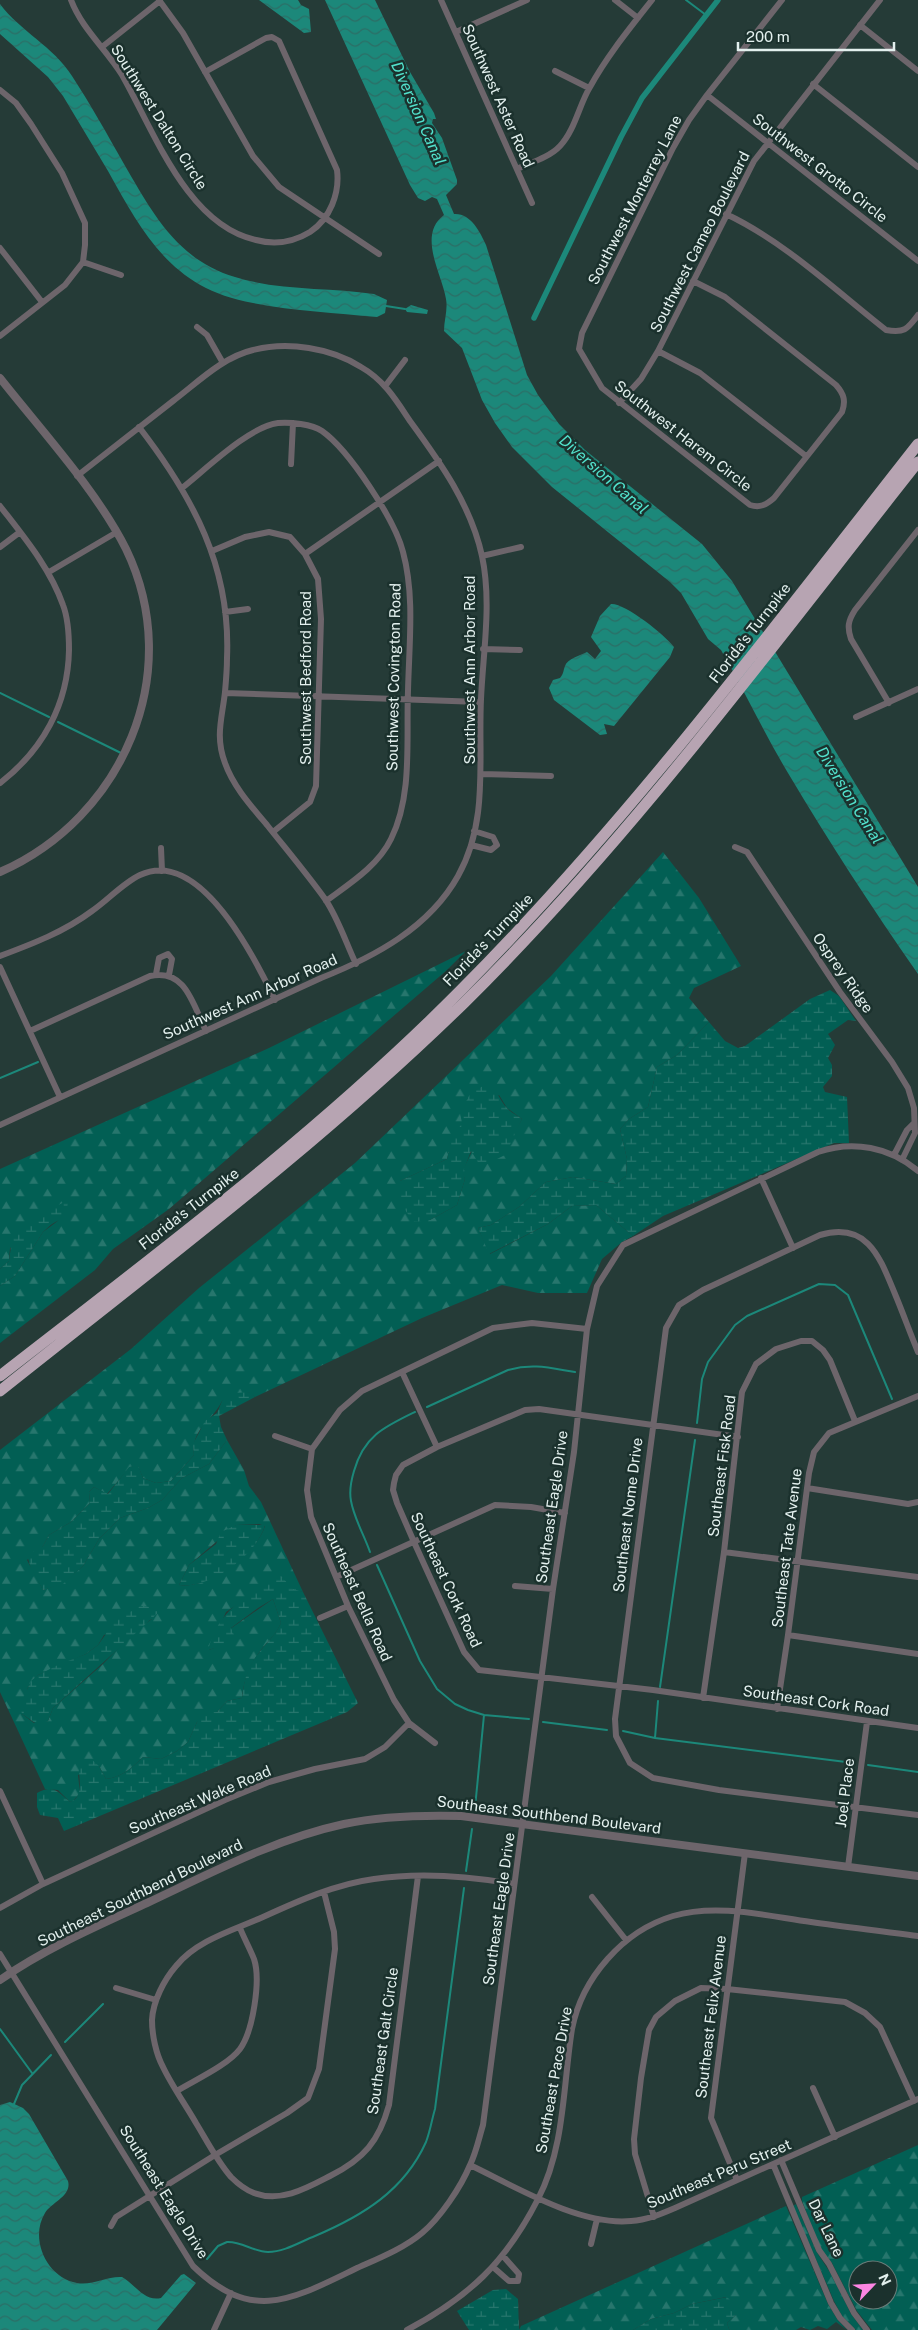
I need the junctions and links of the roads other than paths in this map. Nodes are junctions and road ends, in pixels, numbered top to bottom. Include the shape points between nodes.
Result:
1 (71, 0) edge
2 (441, 0) edge
3 (527, 0) edge
4 (615, 0) edge
5 (652, 0) edge
6 (782, 0) edge
7 (880, 0) edge
8 (160, 1) edge
9 (638, 18) junction
10 (860, 25) junction
11 (456, 32) junction
12 (102, 47) junction
13 (555, 70) dead end
14 (918, 71) edge
15 (205, 72) junction
16 (813, 84) junction
17 (589, 88) junction
18 (0, 90) edge
19 (707, 94) junction
20 (767, 143) junction
21 (918, 166) edge
22 (517, 169) junction
23 (532, 203) dead end
24 (726, 214) junction
25 (325, 217) junction
26 (0, 248) edge
27 (379, 254) dead end
28 (918, 261) edge
29 (83, 262) junction
30 (121, 275) dead end
31 (693, 281) junction
32 (42, 302) junction
33 (918, 315) edge
34 (197, 327) dead end
35 (0, 336) edge
36 (579, 349) joint
37 (658, 351) junction
38 (405, 360) dead end
39 (222, 363) junction
40 (0, 378) edge
41 (386, 385) junction
42 (619, 403) junction
43 (293, 423) junction
44 (139, 427) junction
45 (918, 444) edge
46 (806, 456) junction
47 (439, 462) junction
48 (918, 462) edge
49 (291, 464) dead end
50 (77, 476) junction
51 (182, 488) junction
52 (379, 502) junction
53 (0, 506) edge
54 (918, 530) edge
55 (20, 532) junction
56 (117, 532) junction
57 (0, 547) edge
58 (521, 547) dead end
59 (212, 551) junction
60 (306, 554) junction
61 (482, 556) junction
62 (49, 572) junction
63 (248, 609) dead end
64 (225, 612) junction
65 (776, 632) junction
66 (483, 649) junction
67 (520, 650) dead end
68 (733, 687) junction
69 (918, 689) edge
70 (225, 693) junction
71 (319, 695) junction
72 (407, 700) junction
73 (480, 702) junction
74 (888, 703) junction
75 (856, 717) dead end
76 (482, 774) junction
77 (551, 776) dead end
78 (0, 783) edge
79 (474, 831) junction
80 (273, 832) junction
81 (471, 845) junction
82 (735, 847) dead end
83 (161, 848) dead end
84 (162, 871) junction
85 (0, 872) edge
86 (326, 901) junction
87 (0, 956) edge
88 (356, 964) junction
89 (0, 967) edge
90 (156, 974) junction
91 (169, 975) junction
92 (275, 1000) junction
93 (30, 1031) junction
94 (206, 1031) junction
95 (60, 1097) junction
96 (914, 1123) junction
97 (0, 1125) edge
98 (904, 1138) junction
99 (911, 1141) junction
100 (894, 1155) junction
101 (902, 1160) junction
102 (918, 1171) edge
103 (761, 1178) junction
104 (793, 1248) junction
105 (587, 1329) junction
106 (918, 1352) edge
107 (402, 1372) junction
108 (0, 1376) edge
109 (0, 1391) edge
110 (918, 1396) edge
111 (578, 1416) junction
112 (854, 1421) junction
113 (653, 1425) junction
114 (275, 1436) dead end
115 (738, 1437) junction
116 (437, 1447) junction
117 (312, 1449) junction
118 (807, 1488) junction
119 (918, 1502) edge
120 (565, 1513) junction
121 (414, 1542) junction
122 (724, 1552) junction
123 (798, 1563) junction
124 (918, 1576) edge
125 (336, 1577) junction
126 (515, 1586) dead end
127 (553, 1589) junction
128 (348, 1606) junction
129 (320, 1618) dead end
130 (788, 1635) junction
131 (918, 1654) edge
132 (542, 1679) junction
133 (619, 1687) junction
134 (703, 1698) junction
135 (777, 1709) junction
136 (867, 1722) junction
137 (409, 1723) junction
138 (918, 1728) edge
139 (435, 1743) dead end
140 (0, 1791) edge
141 (856, 1807) junction
142 (918, 1815) edge
143 (523, 1824) junction
144 (745, 1853) junction
145 (848, 1867) junction
146 (418, 1876) junction
147 (918, 1876) edge
148 (43, 1884) junction
149 (514, 1884) junction
150 (324, 1892) junction
151 (592, 1897) dead end
152 (0, 1908) edge
153 (738, 1911) junction
154 (240, 1928) junction
155 (918, 1936) edge
156 (626, 1940) junction
157 (0, 1954) edge
158 (11, 1972) junction
159 (0, 1980) edge
160 (116, 1988) dead end
161 (727, 1989) junction
162 (156, 2000) junction
163 (813, 2088) dead end
164 (177, 2091) junction
165 (916, 2100) edge
166 (835, 2138) junction
167 (215, 2154) junction
168 (781, 2160) junction
169 (773, 2164) junction
170 (470, 2165) junction
171 (737, 2180) junction
172 (150, 2195) junction
173 (539, 2198) junction
174 (654, 2217) junction
175 (597, 2219) junction
176 (111, 2226) dead end
177 (591, 2244) dead end
178 (503, 2256) junction
179 (493, 2267) junction
180 (231, 2293) junction
181 (214, 2330) edge
182 (407, 2330) edge
183 (852, 2330) edge
184 (868, 2330) edge

1 - 12 street, Southwest Dalton Circle via 78,16
2 - 11 street, Southwest Aster Road
3 - 11 street
4 - 9 street
5 - 9 street
6 - 19 street, Southwest Monterrey Lane
7 - 10 street, Southwest Cameo Boulevard
8 - 12 street
8 - 15 street
9 - 17 street
10 - 14 street
10 - 16 street, Southwest Cameo Boulevard
11 - 22 street, Southwest Aster Road
12 - 25 street, Southwest Dalton Circle via 187,191 217,223 240,237 270,244 297,240
13 - 17 street
15 - 25 street via 260,164 279,187
15 - 25 street, Southwest Dalton Circle via 269,37 280,41 335,163 337,189
16 - 20 street, Southwest Cameo Boulevard
16 - 21 street
17 - 22 street via 560,146
18 - 29 street via 16,103 32,124 76,200 85,223
19 - 20 street, Southwest Grotto Circle
19 - 36 street, Southwest Monterrey Lane via 672,148 582,332
20 - 24 street, Southwest Cameo Boulevard via 750,167
20 - 28 street, Southwest Grotto Circle
22 - 23 street, Southwest Aster Road
24 - 31 street, Southwest Cameo Boulevard
24 - 33 street via 773,241 886,330 900,332 909,327
25 - 27 street
26 - 32 street
29 - 30 street
29 - 32 street via 66,285
31 - 37 street, Southwest Cameo Boulevard
31 - 46 street, Southwest Harem Circle via 725,297 836,385 843,394 845,405 842,412
32 - 35 street
34 - 39 street via 207,335
36 - 42 street, Southwest Harem Circle via 602,388
37 - 42 street, Southwest Cameo Boulevard via 641,379
37 - 46 street via 700,373
38 - 41 street
39 - 41 street, Southwest Ann Arbor Road via 251,350 269,347 313,349 361,366
39 - 44 street, Southwest Ann Arbor Road
40 - 50 street
41 - 47 street, Southwest Ann Arbor Road
42 - 46 street, Southwest Harem Circle via 750,505 757,507 774,498
43 - 49 street
43 - 51 street, Southwest Covington Road via 264,426
43 - 52 street, Southwest Covington Road via 320,430 338,444
44 - 50 street, Southwest Ann Arbor Road
44 - 51 street
45 - 65 highway, Florida's Turnpike
47 - 52 street
47 - 61 street, Southwest Ann Arbor Road via 467,510
48 - 65 highway, Florida's Turnpike
50 - 56 street
51 - 59 street
52 - 60 street
52 - 72 street, Southwest Covington Road via 398,535 408,574
53 - 55 street
54 - 74 street via 849,620 851,639
55 - 57 street
55 - 62 street
56 - 62 street
56 - 85 street via 136,574 147,625 148,669 143,705 112,778 85,813 40,851
58 - 61 street
59 - 60 street, Southwest Bedford Road via 269,532 290,537
59 - 64 street
60 - 71 street, Southwest Bedford Road via 318,579 320,592
61 - 66 street, Southwest Ann Arbor Road via 486,595
62 - 78 street via 64,606 69,639 69,668 63,698 51,726 29,758
63 - 64 street
64 - 70 street
65 - 68 highway, Florida's Turnpike
66 - 67 street
66 - 73 street, Southwest Ann Arbor Road
68 - 108 highway, Florida's Turnpike via 520,930 403,1046 267,1166
68 - 109 highway, Florida's Turnpike via 603,854 467,1000 325,1131
69 - 74 street
70 - 71 street
70 - 80 street via 218,738 225,763 242,795
71 - 72 street
71 - 80 street, Southwest Bedford Road via 316,786 310,802
72 - 73 street
72 - 86 street, Southwest Covington Road via 405,780 401,814 391,841 362,874
73 - 76 street, Southwest Ann Arbor Road
74 - 75 street
76 - 77 street
76 - 79 street, Southwest Ann Arbor Road
79 - 81 street, Southwest Ann Arbor Road
79 - 81 street via 493,837 497,845 491,850
80 - 86 street
81 - 88 street, Southwest Ann Arbor Road via 459,875 415,928
82 - 96 street, Osprey Ridge via 747,852 840,992 901,1076 912,1099
83 - 84 street
84 - 87 street via 141,875 58,932
84 - 92 street via 179,873 200,887 233,926 259,966
86 - 88 street
88 - 92 street, Southwest Ann Arbor Road
89 - 93 street
90 - 91 street
90 - 91 street via 159,958 168,954 172,959
90 - 93 street
91 - 94 street via 186,990
92 - 94 street, Southwest Ann Arbor Road
93 - 95 street
94 - 95 street, Southwest Ann Arbor Road
95 - 97 street, Southwest Ann Arbor Road
96 - 98 street
96 - 99 street, Osprey Ridge via 915,1133
98 - 99 street
98 - 100 street
99 - 101 street, Osprey Ridge
100 - 101 street, Southeast Eagle Drive
100 - 103 street, Southeast Eagle Drive via 867,1147 839,1146
101 - 102 street, Southeast Eagle Drive
103 - 104 street
103 - 105 street, Southeast Eagle Drive via 623,1244 597,1286
104 - 106 street, Southeast Nome Drive via 834,1232 854,1234 868,1242 881,1259
104 - 113 street, Southeast Nome Drive via 703,1290 679,1305 666,1328
105 - 107 street, Southeast Bella Road via 532,1323 493,1328
105 - 111 street, Southeast Eagle Drive
107 - 116 street
107 - 117 street, Southeast Bella Road via 362,1391 340,1410
110 - 112 street, Southeast Tate Avenue
111 - 113 street, Southeast Cork Road
111 - 116 street, Southeast Cork Road via 540,1409 525,1410
111 - 120 street, Southeast Eagle Drive
112 - 115 street, Southeast Fisk Road via 830,1360 812,1340 801,1341 776,1349 756,1364 742,1392
112 - 118 street, Southeast Tate Avenue via 822,1440 810,1462
113 - 115 street, Southeast Cork Road
113 - 133 street, Southeast Nome Drive
114 - 117 street
115 - 122 street, Southeast Fisk Road
116 - 121 street, Southeast Cork Road via 403,1465 396,1475 393,1490
117 - 125 street, Southeast Bella Road via 307,1490 311,1517
118 - 119 street via 908,1504
118 - 123 street, Southeast Tate Avenue
120 - 121 street via 495,1505
120 - 127 street, Southeast Eagle Drive
121 - 125 street
121 - 132 street, Southeast Cork Road via 472,1663 479,1670
122 - 123 street
122 - 134 street, Southeast Fisk Road
123 - 124 street
123 - 130 street, Southeast Tate Avenue
125 - 128 street, Southeast Bella Road
126 - 127 street
127 - 132 street, Southeast Eagle Drive
128 - 129 street
128 - 137 street, Southeast Bella Road via 380,1674
130 - 131 street
130 - 135 street, Southeast Tate Avenue
132 - 133 street, Southeast Cork Road
132 - 143 street, Southeast Eagle Drive
133 - 134 street, Southeast Cork Road
133 - 141 street, Southeast Nome Drive via 616,1736 630,1763 653,1778 719,1790
134 - 135 street, Southeast Cork Road
135 - 136 street, Southeast Cork Road
136 - 138 street, Southeast Cork Road
136 - 141 street, Joel Place
137 - 139 street, Southeast Bella Road
137 - 148 street, Southeast Wake Road via 385,1747 365,1759 269,1782
140 - 148 street
141 - 142 street, Southeast Nome Drive
141 - 145 street, Joel Place
143 - 144 street, Southeast Southbend Boulevard
143 - 149 street, Southeast Eagle Drive
143 - 158 street, Southeast Southbend Boulevard via 461,1816 416,1815 354,1822 319,1830 278,1844 186,1885 65,1941
144 - 145 street, Southeast Southbend Boulevard
144 - 153 street, Southeast Felix Avenue
145 - 147 street, Southeast Southbend Boulevard
146 - 149 street, Southeast Galt Circle via 471,1876
146 - 150 street, Southeast Galt Circle via 373,1879
146 - 167 street, Southeast Galt Circle via 389,2105 380,2132 368,2150 344,2170 282,2196 254,2193 243,2187
148 - 152 street, Southeast Wake Road
149 - 170 street, Southeast Eagle Drive via 483,2125
150 - 154 street, Southeast Galt Circle
150 - 167 street via 335,1949 319,2069 308,2098
151 - 156 street
153 - 155 street, Southeast Pace Drive
153 - 156 street, Southeast Pace Drive via 673,1916
153 - 161 street, Southeast Felix Avenue
154 - 162 street, Southeast Galt Circle via 200,1946 187,1956 168,1976
154 - 164 street via 254,1961 256,1984 249,2029 240,2049 230,2059
156 - 173 street, Southeast Pace Drive via 601,1967 580,2003 572,2028 553,2157
157 - 158 street, Southeast Eagle Drive
158 - 159 street, Southeast Southbend Boulevard
158 - 172 street, Southeast Eagle Drive
160 - 162 street
161 - 165 street via 845,2002 865,2013 880,2027
161 - 171 street, Southeast Felix Avenue via 711,2118
161 - 174 street via 701,1988 675,2001 656,2017 649,2030 634,2139 635,2154
162 - 164 street, Southeast Galt Circle via 152,2021 154,2043 162,2066
163 - 166 street
164 - 167 street, Southeast Galt Circle
165 - 166 street, Southeast Peru Street
166 - 168 street, Southeast Peru Street
167 - 172 street
168 - 169 street, Southeast Peru Street
168 - 184 street, Dar Lane via 819,2250 854,2313
169 - 171 street, Southeast Peru Street
169 - 183 street, Dar Lane via 831,2303
170 - 173 street, Southeast Peru Street
170 - 180 street, Southeast Eagle Drive via 444,2208 422,2233 395,2250 293,2298 264,2302
171 - 174 street, Southeast Peru Street
172 - 176 street via 116,2217
172 - 180 street, Southeast Eagle Drive via 194,2266 209,2281
173 - 175 street, Southeast Peru Street
173 - 178 street, Southeast Pace Drive
174 - 175 street, Southeast Peru Street via 631,2222
175 - 177 street
178 - 179 street, Southeast Pace Drive
178 - 179 street via 519,2274 518,2281 509,2281
179 - 182 street, Southeast Pace Drive via 439,2313
180 - 181 street

